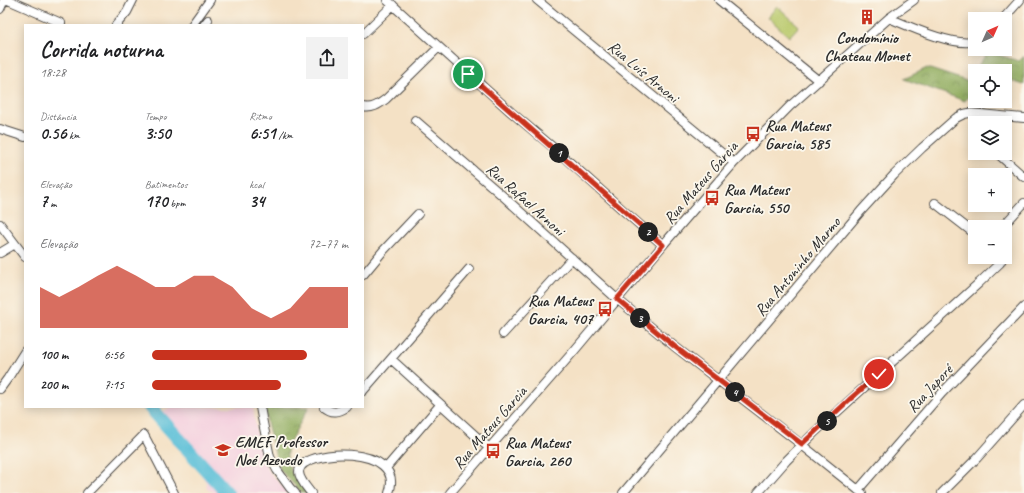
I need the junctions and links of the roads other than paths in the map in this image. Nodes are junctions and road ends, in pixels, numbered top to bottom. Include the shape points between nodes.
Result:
1 (4, 0) edge
2 (8, 0) edge
3 (133, 0) edge
4 (210, 0) edge
5 (537, 0) edge
6 (719, 0) edge
7 (914, 0) edge
8 (1020, 0) edge
9 (390, 3) edge
10 (0, 9) edge
11 (1009, 12) edge
12 (889, 18) junction
13 (61, 23) dead end
14 (117, 24) edge
15 (193, 24) edge
16 (364, 33) edge
17 (968, 42) edge
18 (439, 47) junction
19 (819, 81) junction
20 (364, 107) edge
21 (1024, 118) edge
22 (415, 120) dead end
23 (0, 129) edge
24 (24, 137) edge
25 (1005, 160) edge
26 (734, 163) junction
27 (1024, 178) edge
28 (935, 202) dead end
29 (1024, 203) edge
30 (418, 214) dead end
31 (1009, 220) edge
32 (0, 224) edge
33 (968, 228) edge
34 (15, 244) junction
35 (663, 245) junction
36 (0, 253) edge
37 (24, 256) edge
38 (572, 258) junction
39 (1000, 264) edge
40 (469, 269) dead end
41 (364, 274) edge
42 (617, 299) junction
43 (1024, 307) edge
44 (504, 334) dead end
45 (24, 353) edge
46 (391, 359) junction
47 (719, 380) junction
48 (0, 389) edge
49 (364, 390) edge
50 (440, 405) junction
51 (1024, 405) edge
52 (260, 408) edge
53 (325, 408) edge
54 (345, 408) edge
55 (802, 444) junction
56 (488, 448) junction
57 (386, 468) junction
58 (860, 491) edge
59 (87, 493) edge
60 (174, 493) edge
61 (295, 493) edge
62 (312, 493) edge
63 (389, 493) edge
64 (450, 493) edge
65 (624, 493) edge
66 (758, 493) edge
67 (942, 493) edge

1 - 10 street
2 - 13 street
3 - 14 street via 128,12
4 - 15 street
5 - 26 street, Rua Luís Arnoni
6 - 19 street
7 - 12 street, Rua Mateus Garcia
8 - 11 street
9 - 16 street
9 - 18 street
12 - 17 street via 947,40
12 - 19 street, Rua Mateus Garcia
18 - 20 street via 386,99 378,105
18 - 35 street
19 - 26 street, Rua Mateus Garcia via 790,106
21 - 47 street, Rua Antoninho Marmo via 969,113 956,118 880,190
22 - 38 street, Rua Rafael Arnoni
23 - 24 street
25 - 27 street
26 - 35 street, Rua Mateus Garcia
28 - 33 street
29 - 31 street
30 - 41 street
32 - 34 street
34 - 36 street
34 - 37 street
35 - 42 street, Rua Mateus Garcia
38 - 42 street, Rua Rafael Arnoni
38 - 44 street
39 - 55 street
40 - 46 street
42 - 47 street, Rua Rafael Arnoni
42 - 56 street, Rua Mateus Garcia
43 - 58 street, Rua Japoré via 942,393
45 - 48 street
46 - 49 street
46 - 50 street
47 - 55 street, Rua Rafael Arnoni
47 - 65 street, Rua Antoninho Marmo
50 - 56 street
50 - 57 street
51 - 67 street
52 - 61 street via 270,457 276,470
53 - 54 street via 333,411
55 - 58 street, Rua Rafael Arnoni
55 - 66 street
56 - 64 street, Rua Mateus Garcia
57 - 62 street via 375,460 360,455 329,455 308,461 300,467 299,474
57 - 63 street via 391,483
59 - 60 street via 144,435

